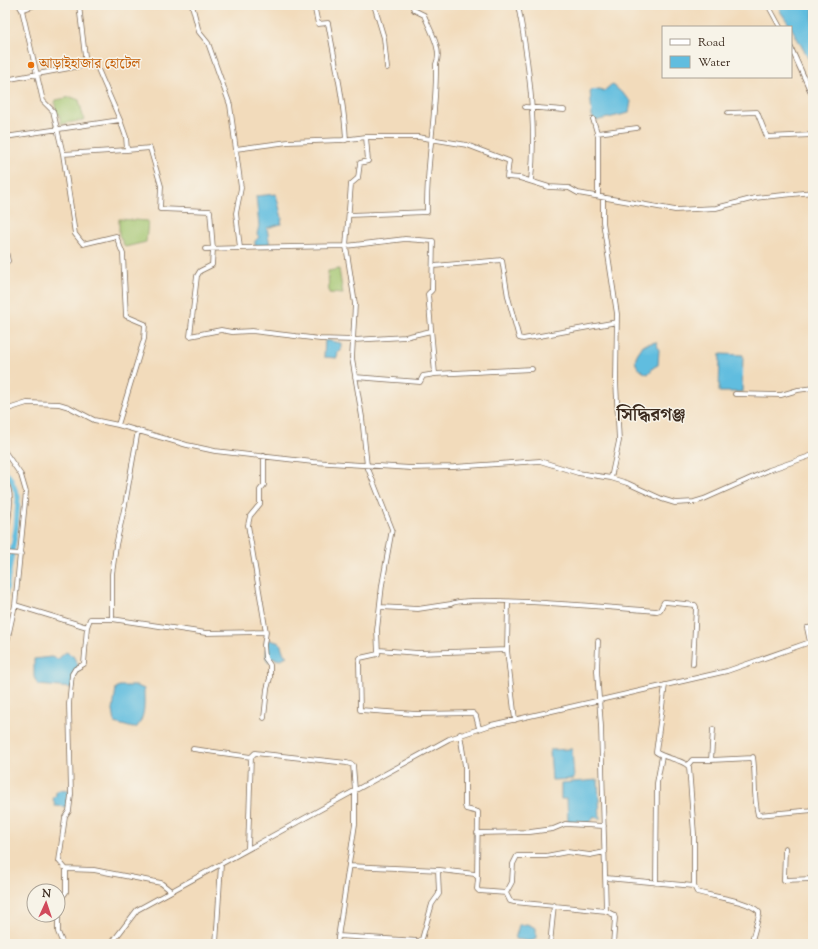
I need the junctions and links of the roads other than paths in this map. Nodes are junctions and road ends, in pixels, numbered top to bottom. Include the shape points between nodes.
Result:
1 (19, 5) edge
2 (35, 5) edge
3 (79, 5) edge
4 (192, 5) edge
5 (314, 5) edge
6 (374, 5) edge
7 (412, 5) edge
8 (518, 5) edge
9 (768, 5) edge
10 (22, 10) junction
11 (779, 26) edge
12 (792, 50) edge
13 (86, 66) junction
14 (387, 68) dead end
15 (38, 74) junction
16 (5, 80) edge
17 (813, 97) edge
18 (525, 107) dead end
19 (531, 107) junction
20 (564, 110) dead end
21 (728, 113) dead end
22 (593, 119) dead end
23 (120, 120) junction
24 (637, 128) dead end
25 (56, 129) junction
26 (597, 133) junction
27 (813, 135) edge
28 (5, 137) edge
29 (366, 137) junction
30 (346, 140) junction
31 (432, 140) junction
32 (236, 149) junction
33 (127, 150) junction
34 (63, 154) junction
35 (531, 182) junction
36 (813, 192) edge
37 (598, 196) junction
38 (603, 197) junction
39 (349, 215) junction
40 (5, 246) edge
41 (346, 246) junction
42 (240, 248) junction
43 (205, 249) dead end
44 (213, 249) junction
45 (5, 261) edge
46 (434, 266) junction
47 (616, 322) junction
48 (431, 331) junction
49 (354, 340) junction
50 (532, 370) dead end
51 (435, 374) junction
52 (355, 376) junction
53 (813, 388) edge
54 (735, 394) dead end
55 (5, 410) edge
56 (118, 425) junction
57 (138, 430) junction
58 (5, 452) edge
59 (813, 455) edge
60 (264, 456) junction
61 (367, 466) junction
62 (612, 478) junction
63 (5, 481) edge
64 (5, 541) edge
65 (5, 553) edge
66 (20, 554) junction
67 (508, 602) junction
68 (15, 605) junction
69 (380, 607) junction
70 (112, 619) junction
71 (87, 627) junction
72 (813, 627) edge
73 (266, 632) junction
74 (598, 642) dead end
75 (379, 650) junction
76 (507, 650) junction
77 (5, 651) edge
78 (693, 664) dead end
79 (665, 685) junction
80 (599, 700) junction
81 (264, 718) dead end
82 (515, 720) junction
83 (479, 728) junction
84 (713, 729) dead end
85 (460, 734) junction
86 (193, 749) dead end
87 (662, 756) junction
88 (251, 757) junction
89 (711, 760) junction
90 (688, 765) junction
91 (355, 790) junction
92 (813, 810) edge
93 (604, 826) junction
94 (477, 833) junction
95 (248, 848) junction
96 (785, 848) dead end
97 (605, 852) junction
98 (220, 864) junction
99 (349, 866) junction
100 (66, 869) junction
101 (438, 870) junction
102 (477, 876) junction
103 (606, 878) junction
104 (813, 879) edge
105 (66, 883) edge
106 (656, 883) junction
107 (694, 886) junction
108 (171, 891) junction
109 (506, 893) junction
110 (554, 905) junction
111 (606, 911) junction
112 (58, 923) edge
113 (338, 936) junction
114 (63, 944) edge
115 (111, 944) edge
116 (216, 944) edge
117 (338, 944) edge
118 (550, 944) edge
119 (613, 944) edge
120 (751, 944) edge

1 - 10 street
2 - 10 street
3 - 13 street
4 - 32 street via 199,32 208,43 230,105
5 - 30 street via 318,24 328,23 344,103
6 - 14 street via 384,38
7 - 31 street via 414,10 424,15 437,47
8 - 19 street via 528,55
9 - 11 street
10 - 15 street
12 - 17 street
13 - 15 street
13 - 23 street via 97,67
15 - 16 street
15 - 25 street via 43,101 53,111
18 - 19 street
19 - 20 street
19 - 35 street
21 - 27 street via 757,112 767,137
22 - 26 street
23 - 25 street
23 - 33 street
24 - 26 street
25 - 28 street
25 - 34 street
26 - 37 street
29 - 30 street
29 - 31 street via 418,137
29 - 39 street via 368,161 360,163 358,178 351,184
30 - 32 street via 288,142
31 - 35 street via 467,145 509,161 507,177
31 - 39 street via 427,182 427,212
32 - 42 street via 241,188 236,213
33 - 34 street
33 - 44 street via 150,148 161,186 160,209 210,211
34 - 56 street via 75,234 83,244 116,236 123,254 126,316 145,324 144,339
35 - 37 street
36 - 38 street via 755,198 716,208 696,210 675,210
37 - 38 street
38 - 47 street via 603,222
39 - 41 street
40 - 45 street via 8,260
41 - 42 street
41 - 46 street via 405,239 433,241
41 - 49 street via 355,304
42 - 44 street
43 - 44 street
44 - 49 street via 212,265 200,271 197,276 190,336 220,330
46 - 47 street via 502,260 508,297 519,338
46 - 48 street via 432,290 428,294
47 - 62 street via 619,441
48 - 49 street via 405,337
48 - 51 street
49 - 52 street via 352,358
50 - 51 street
51 - 52 street via 423,376 420,382
52 - 61 street
53 - 54 street via 781,395
55 - 56 street via 27,403 59,404 94,420
56 - 57 street
57 - 60 street via 215,451
57 - 70 street via 112,574
58 - 66 street via 18,468 25,483 26,498
59 - 62 street via 769,470 694,502 662,499
60 - 61 street
60 - 73 street via 264,485 260,490 260,504 250,516 248,525
61 - 62 street via 454,467 533,460 578,473
61 - 69 street via 392,529
63 - 64 street via 10,504
65 - 66 street
66 - 68 street
67 - 69 street via 455,601 451,604 418,609
67 - 76 street
67 - 78 street via 657,611 664,602 695,605
68 - 71 street
68 - 77 street
69 - 75 street via 377,630
70 - 71 street via 90,619
70 - 73 street via 206,633
71 - 100 street via 85,661 75,668 72,674 69,704 70,811 65,817 59,860
72 - 79 street via 808,628 810,642 728,671
73 - 81 street via 265,658 270,665 270,678
74 - 80 street
75 - 76 street via 418,653
75 - 83 street via 378,654 360,658 360,710 416,714 473,713
76 - 82 street
79 - 80 street
79 - 87 street via 656,747 656,752
80 - 82 street
80 - 93 street
82 - 83 street
83 - 85 street
84 - 89 street
85 - 91 street
85 - 94 street via 465,766 465,806 466,809 477,811
86 - 88 street
87 - 90 street
87 - 106 street via 657,783
88 - 91 street via 255,753 350,764 355,771
88 - 95 street
89 - 90 street via 692,760
89 - 92 street via 753,758 756,775 755,805 758,815
90 - 107 street via 694,834
91 - 95 street
91 - 99 street via 355,824
93 - 94 street via 565,824 553,829 530,832
93 - 97 street
94 - 102 street
95 - 98 street
96 - 104 street via 784,880
97 - 103 street
97 - 109 street via 590,855 567,852 546,856 517,856 513,864 512,882
98 - 108 street
98 - 116 street
99 - 101 street
99 - 113 street
100 - 105 street
100 - 108 street via 94,870 161,883
101 - 102 street
101 - 113 street via 439,894 432,904 419,941
102 - 109 street via 479,891
103 - 106 street
103 - 111 street
106 - 107 street
107 - 120 street via 697,892 722,897 757,910 759,915
108 - 115 street via 137,910
109 - 110 street via 510,901
110 - 111 street
110 - 118 street
111 - 119 street via 614,914 615,918
112 - 114 street via 58,932
113 - 117 street

